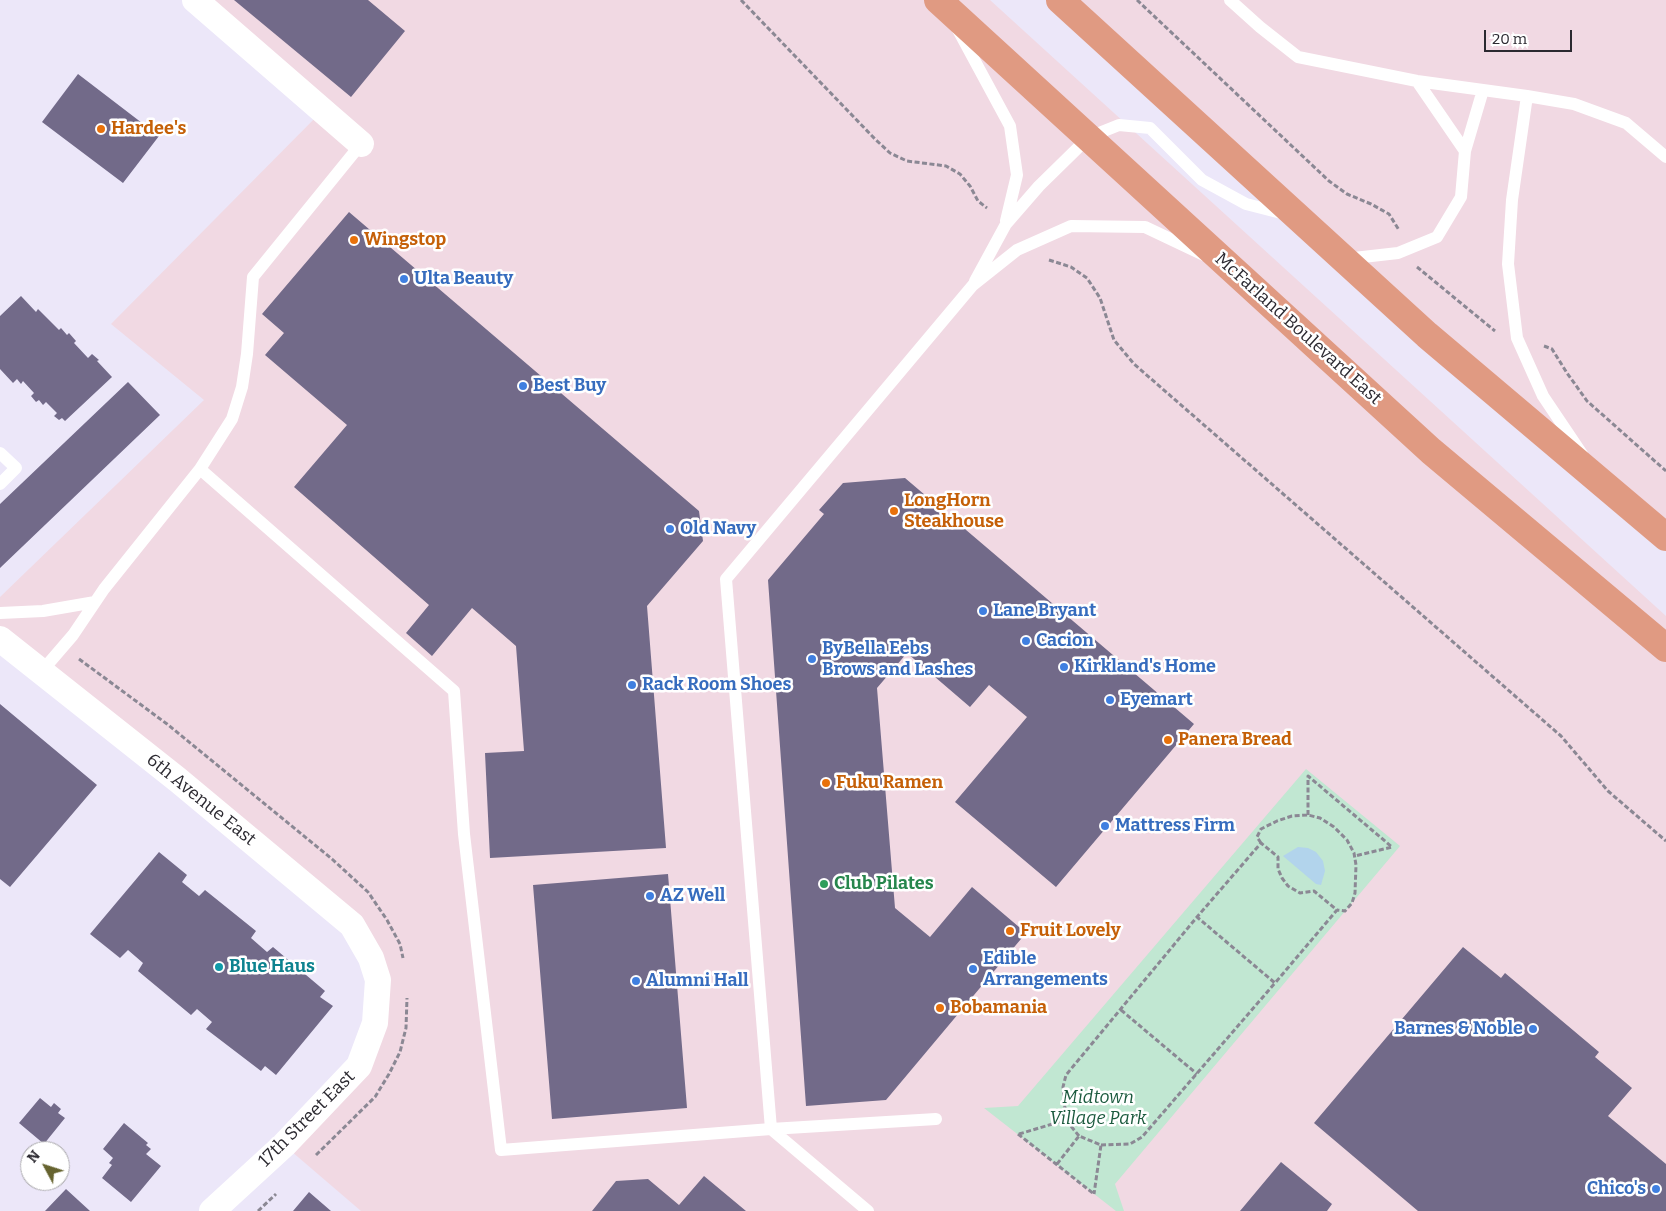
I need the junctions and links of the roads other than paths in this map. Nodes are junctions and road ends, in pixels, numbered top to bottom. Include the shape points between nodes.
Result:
1 (195, 0) edge
2 (1060, 0) edge
3 (1230, 0) edge
4 (942, 3) edge
5 (1418, 81) junction
6 (1483, 90) junction
7 (1527, 96) junction
8 (1088, 137) junction
9 (361, 144) joint
10 (1465, 151) junction
11 (1666, 156) edge
12 (1298, 217) junction
13 (1006, 224) junction
14 (1344, 259) junction
15 (1229, 266) junction
16 (973, 285) junction
17 (0, 453) edge
18 (200, 469) junction
19 (0, 484) edge
20 (1603, 485) junction
21 (1666, 538) edge
22 (95, 602) junction
23 (0, 613) edge
24 (0, 639) edge
25 (1666, 648) edge
26 (42, 671) junction
27 (378, 980) joint
28 (936, 1119) dead end
29 (771, 1129) junction
30 (212, 1211) edge
31 (868, 1211) edge

1 - 9 street
2 - 12 highway
3 - 5 lane via 1298,57
4 - 8 highway, McFarland Boulevard East
4 - 13 lane via 1010,126 1017,175
5 - 6 lane
5 - 10 lane
6 - 7 lane
6 - 10 lane
7 - 11 lane via 1574,104 1626,123
7 - 20 lane via 1512,200 1508,264 1517,338 1544,396
8 - 12 lane via 1119,124 1150,128 1202,180 1246,204
8 - 13 lane
8 - 15 highway, McFarland Boulevard East
9 - 18 lane via 253,277 242,387 232,419
10 - 14 lane via 1461,197 1437,237 1398,253
12 - 14 highway
13 - 16 lane
14 - 20 highway via 1426,336
15 - 16 lane via 1145,227 1071,226 1017,250
15 - 25 highway, McFarland Boulevard East via 1431,451
16 - 29 lane via 726,579
17 - 19 lane via 16,468
18 - 22 lane
18 - 29 lane via 454,691 464,834 501,1150
20 - 21 highway
22 - 23 lane via 43,612
22 - 26 lane
24 - 26 street, 6th Avenue East
26 - 27 street, 6th Avenue East via 352,924 371,958
27 - 30 street, 17th Street East via 375,1023 359,1066 284,1145
28 - 29 lane
29 - 31 lane

